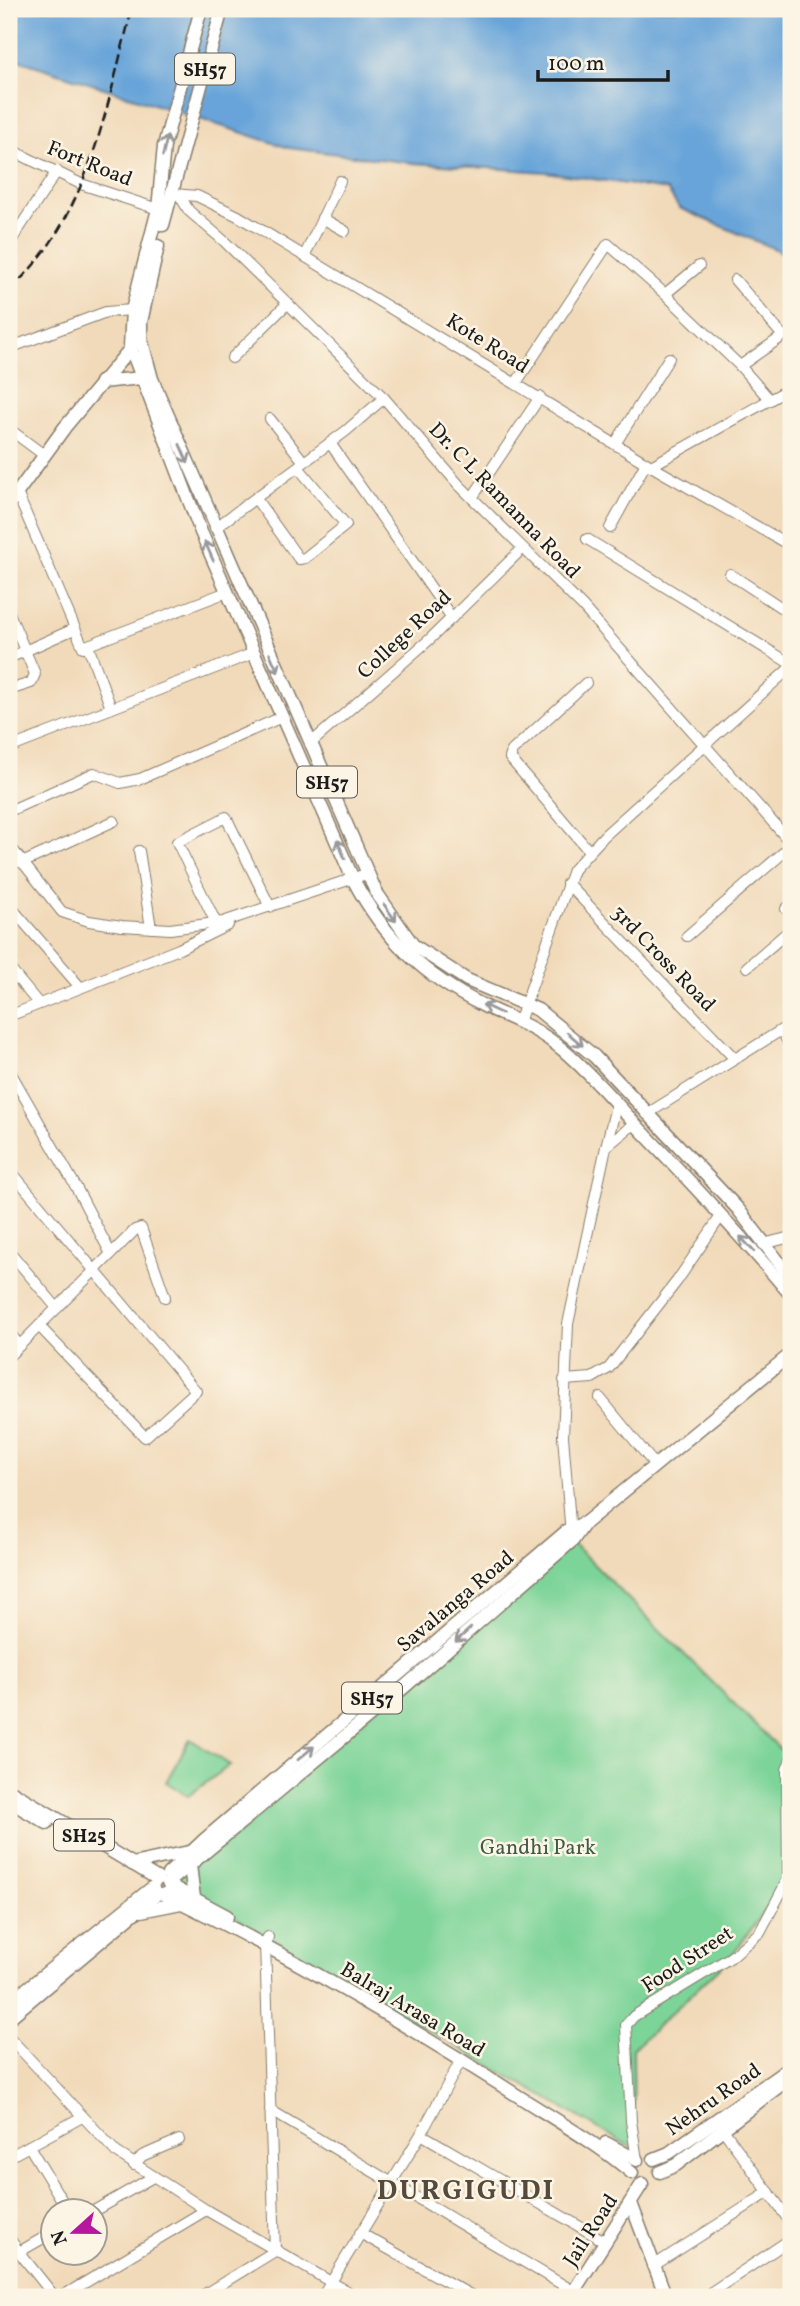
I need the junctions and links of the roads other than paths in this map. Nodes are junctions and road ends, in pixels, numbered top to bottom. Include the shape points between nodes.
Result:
1 (201, 9) edge
2 (222, 9) edge
3 (9, 149) edge
4 (57, 171) junction
5 (340, 181) dead end
6 (170, 192) junction
7 (158, 209) junction
8 (322, 218) junction
9 (345, 231) dead end
10 (9, 244) edge
11 (305, 255) junction
12 (699, 266) dead end
13 (735, 280) dead end
14 (665, 294) junction
15 (288, 303) junction
16 (132, 310) junction
17 (135, 342) junction
18 (9, 348) edge
19 (232, 358) dead end
20 (669, 358) dead end
21 (740, 366) junction
22 (142, 378) junction
23 (100, 382) junction
24 (516, 383) junction
25 (791, 388) edge
26 (540, 397) junction
27 (384, 398) junction
28 (770, 400) junction
29 (270, 419) dead end
30 (9, 429) edge
31 (330, 443) junction
32 (615, 444) junction
33 (44, 455) junction
34 (301, 464) junction
35 (648, 464) junction
36 (17, 493) junction
37 (472, 498) junction
38 (256, 499) junction
39 (9, 505) edge
40 (215, 528) junction
41 (610, 528) dead end
42 (587, 539) dead end
43 (791, 546) edge
44 (522, 549) junction
45 (730, 574) dead end
46 (228, 592) junction
47 (9, 613) edge
48 (791, 614) edge
49 (452, 618) junction
50 (74, 629) junction
51 (88, 646) junction
52 (24, 651) junction
53 (254, 653) junction
54 (9, 658) edge
55 (791, 666) edge
56 (586, 683) dead end
57 (9, 690) edge
58 (111, 708) junction
59 (282, 717) junction
60 (310, 744) junction
61 (705, 746) junction
62 (9, 748) edge
63 (9, 811) edge
64 (114, 821) dead end
65 (9, 845) edge
66 (791, 845) edge
67 (139, 851) dead end
68 (589, 851) junction
69 (21, 861) junction
70 (9, 869) edge
71 (360, 876) junction
72 (567, 883) junction
73 (9, 905) edge
74 (270, 907) junction
75 (252, 913) junction
76 (216, 923) junction
77 (151, 928) junction
78 (791, 929) edge
79 (687, 936) dead end
80 (747, 967) dead end
81 (9, 968) edge
82 (80, 987) junction
83 (38, 1003) junction
84 (527, 1006) junction
85 (11, 1011) edge
86 (519, 1022) junction
87 (787, 1028) edge
88 (791, 1048) edge
89 (735, 1059) junction
90 (9, 1070) edge
91 (617, 1102) junction
92 (647, 1114) junction
93 (635, 1123) junction
94 (606, 1147) junction
95 (9, 1169) edge
96 (722, 1216) junction
97 (791, 1237) edge
98 (763, 1244) junction
99 (9, 1251) edge
100 (111, 1254) junction
101 (93, 1272) junction
102 (791, 1278) edge
103 (791, 1295) edge
104 (165, 1297) dead end
105 (57, 1308) junction
106 (39, 1326) junction
107 (9, 1332) edge
108 (18, 1343) junction
109 (791, 1354) edge
110 (9, 1355) edge
111 (564, 1380) junction
112 (600, 1398) dead end
113 (655, 1465) junction
114 (571, 1535) junction
115 (791, 1759) edge
116 (9, 1790) edge
117 (9, 1801) edge
118 (191, 1852) junction
119 (132, 1864) junction
120 (190, 1866) junction
121 (161, 1886) junction
122 (188, 1900) junction
123 (132, 1915) junction
124 (267, 1940) junction
125 (9, 2003) edge
126 (9, 2018) edge
127 (9, 2037) edge
128 (461, 2060) junction
129 (791, 2067) edge
130 (791, 2077) edge
131 (270, 2110) junction
132 (82, 2117) junction
133 (722, 2128) junction
134 (421, 2134) junction
135 (179, 2140) dead end
136 (29, 2146) junction
137 (9, 2157) edge
138 (654, 2160) junction
139 (134, 2165) junction
140 (635, 2166) junction
141 (660, 2172) junction
142 (153, 2177) junction
143 (391, 2181) junction
144 (642, 2184) junction
145 (769, 2192) junction
146 (61, 2198) edge
147 (108, 2202) edge
148 (631, 2203) junction
149 (206, 2210) junction
150 (791, 2223) edge
151 (360, 2233) junction
152 (9, 2238) edge
153 (791, 2239) edge
154 (38, 2241) edge
155 (606, 2242) junction
156 (275, 2251) junction
157 (19, 2252) junction
158 (653, 2266) junction
159 (331, 2282) junction
160 (572, 2294) edge
161 (55, 2297) edge
162 (61, 2297) edge
163 (200, 2297) edge
164 (322, 2297) edge
165 (357, 2297) edge
166 (474, 2297) edge
167 (666, 2297) edge
168 (705, 2297) edge

6 -> 1 main road, SH57 via 171,121
2 - 6 main road, SH57
3 - 4 street, Fort Road
4 - 7 street, Fort Road
4 - 10 street
5 - 8 street
6 - 7 main road, SH57
6 - 11 street, Kote Road via 214,203
6 - 15 street, Dr. C L Ramanna Road
6 - 17 main road, SH57
7 - 16 main road, SH57
8 - 9 street
8 - 11 street
11 - 24 street, Kote Road
12 - 14 street
13 - 21 street via 783,336
14 - 21 street
14 - 24 street via 608,244
15 - 19 street
15 - 27 street, Dr. C L Ramanna Road
16 - 17 main road, SH57
16 - 18 street via 106,312
17 - 22 main road, SH57
17 - 23 main road
17 -> 40 main road, SH57
20 - 32 street
21 - 28 street
22 - 23 main road
46 -> 22 main road, SH57
23 - 33 main road
24 - 26 street, Kote Road
25 - 28 street
26 - 32 street, Kote Road
26 - 37 street
27 - 31 street
27 - 37 street, Dr. C L Ramanna Road
28 - 35 street
29 - 34 street
30 - 33 street
31 - 34 street
31 - 49 street
32 - 35 street, Kote Road
33 - 36 main road
34 - 38 street
34 - 38 street via 346,525 305,558 299,559
35 - 41 street
35 - 43 street, Kote Road
36 - 39 main road
36 - 50 street
37 - 44 street, Dr. C L Ramanna Road
38 - 40 street
40 -> 60 main road, SH57
42 - 55 street
44 - 49 street, College Road
44 - 61 street, Dr. C L Ramanna Road via 582,606
45 - 48 street
46 - 51 street
46 - 53 main road, SH57
47 - 52 street
49 - 60 street, College Road
50 - 51 street via 81,644
50 - 52 street
51 - 58 street
52 - 54 street
52 - 57 street via 35,674 31,683
53 - 58 street
53 - 59 main road, SH57
55 - 61 street
56 - 68 street via 512,751 510,758
58 - 62 street
59 - 63 street via 140,779 120,783 94,773
71 -> 59 main road, SH57
60 - 71 main road, SH57
61 - 66 street, Dr. C L Ramanna Road
61 - 68 street
64 - 69 street
65 - 69 street
66 - 79 street
67 - 77 street
68 - 72 street
69 - 70 street
69 - 77 street via 61,912 89,921
71 - 74 street
71 -> 84 main road, SH57 via 413,945 467,981
86 -> 71 main road, SH57 via 439,981 405,955 364,899
72 - 84 street
72 - 89 street, 3rd Cross Road
73 - 82 street
74 - 75 street
74 - 76 street via 226,817 177,842
75 - 76 street
75 - 82 street via 179,949
76 - 77 street
78 - 80 street
81 - 83 street
82 - 83 street
83 - 85 street
84 - 86 street
84 -> 92 main road, SH57 via 568,1033
86 - 91 main road, SH57 via 535,1027 564,1050
87 - 88 street
87 - 89 street
89 - 92 street
90 - 100 street
91 - 93 main road, SH57
91 - 94 street
92 - 98 main road, SH57 via 738,1209
93 - 94 street
93 - 96 main road, SH57
94 - 111 street via 568,1324
95 - 101 street
103 -> 96 main road, SH57
96 - 111 street via 609,1368 593,1378
97 - 98 street
98 - 102 main road, SH57
99 - 105 street
100 - 101 street
100 - 104 street via 141,1228
101 - 105 street
101 - 106 street via 196,1391 145,1437
105 - 106 street
106 - 108 street
107 - 108 street
108 - 110 street
109 - 113 main road, Savalanga Road / SH57
111 - 114 street via 563,1436
112 - 113 street
113 - 114 main road, Savalanga Road / SH57
118 -> 114 main road, Savalanga Road / SH57
114 -> 120 main road, Savalanga Road / SH57
115 - 140 street, Food Street via 787,1770 788,1879 760,1932 731,1957 626,2025
116 - 119 main road, SH25
117 - 121 main road, SH25
118 - 119 main road
118 - 121 main road, Savalanga Road / SH57
119 - 121 main road, SH25
120 - 121 main road, Savalanga Road / SH57
120 - 122 main road
121 - 122 main road, Balraj Arasa Road
121 - 123 main road, Savalanga Road / SH57
121 - 125 main road, Savalanga Road / SH57
122 - 123 main road
122 - 124 main road, Balraj Arasa Road
123 - 126 main road, Savalanga Road / SH57
124 - 128 main road, Balraj Arasa Road
124 - 131 street
124 - 140 main road
127 - 132 street
128 - 134 street
128 - 140 main road, Balraj Arasa Road
129 - 138 main road, Nehru Road
130 - 133 main road, Nehru Road
131 - 143 street
131 - 156 street
132 - 136 street
132 - 139 street
133 - 141 main road, Nehru Road via 676,2165
133 - 145 street
134 - 143 street
134 - 155 street
135 - 139 street via 142,2156
136 - 137 street
136 - 146 street
138 - 140 main road via 646,2157
138 - 141 main road
139 - 142 street
140 - 144 main road
141 - 144 main road via 655,2182
142 - 147 street
142 - 149 street
143 - 151 street
143 - 160 street
144 - 148 main road, Jail Road
145 - 150 street
145 - 158 street
148 - 155 main road, Jail Road
148 - 158 main road
149 - 156 street
149 - 162 street
151 - 159 street
151 - 166 street
152 - 157 street
153 - 168 street
154 - 157 street
155 - 160 main road, Jail Road
156 - 159 street
156 - 163 street
157 - 161 street
158 - 167 main road
159 - 164 street
159 - 165 street

